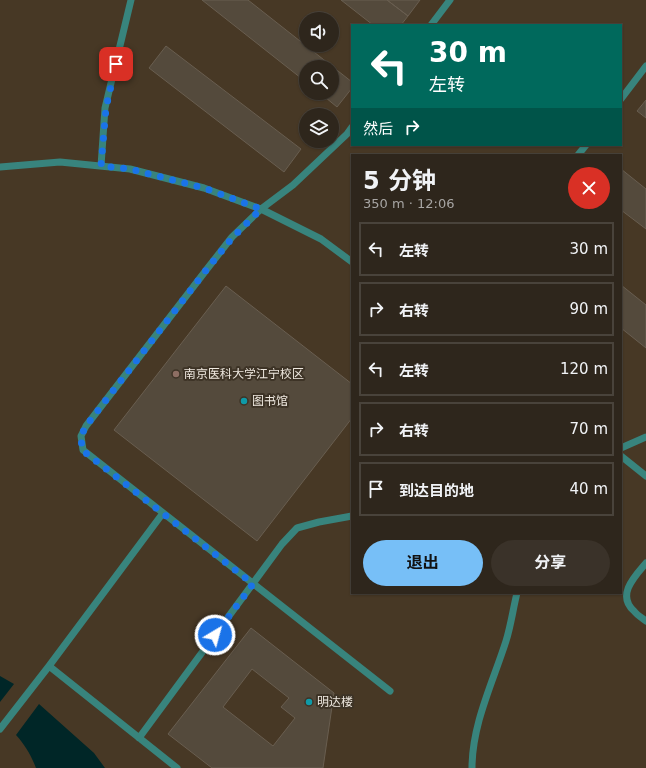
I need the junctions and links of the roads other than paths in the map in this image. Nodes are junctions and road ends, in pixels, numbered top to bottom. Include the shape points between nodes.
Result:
1 (131, 0) edge
2 (450, 0) edge
3 (432, 24) edge
4 (646, 66) edge
5 (622, 98) edge
6 (351, 128) edge
7 (585, 146) edge
8 (579, 154) edge
9 (101, 166) junction
10 (0, 167) edge
11 (261, 209) junction
12 (351, 261) edge
13 (646, 437) edge
14 (622, 448) edge
15 (622, 457) edge
16 (646, 476) edge
17 (163, 513) junction
18 (351, 516) edge
19 (646, 563) edge
20 (253, 584) junction
21 (517, 594) edge
22 (646, 621) edge
23 (49, 666) junction
24 (390, 691) dead end
25 (0, 729) edge
26 (139, 738) junction
27 (177, 768) edge
28 (472, 768) edge

1 - 9 lane via 106,108
2 - 3 lane
4 - 5 lane
6 - 11 lane via 293,185
7 - 8 lane
9 - 10 lane via 60,162
9 - 11 lane via 130,169 204,188
11 - 12 lane via 321,239
11 - 17 lane via 232,238 207,269 86,426 81,436 82,450
13 - 14 lane
15 - 16 lane
17 - 20 lane
17 - 23 lane
18 - 20 lane via 297,528
19 - 22 lane via 627,590 627,600 632,610
20 - 24 lane
20 - 26 lane
21 - 28 lane via 506,640 478,723
23 - 25 lane
23 - 26 lane
26 - 27 lane

